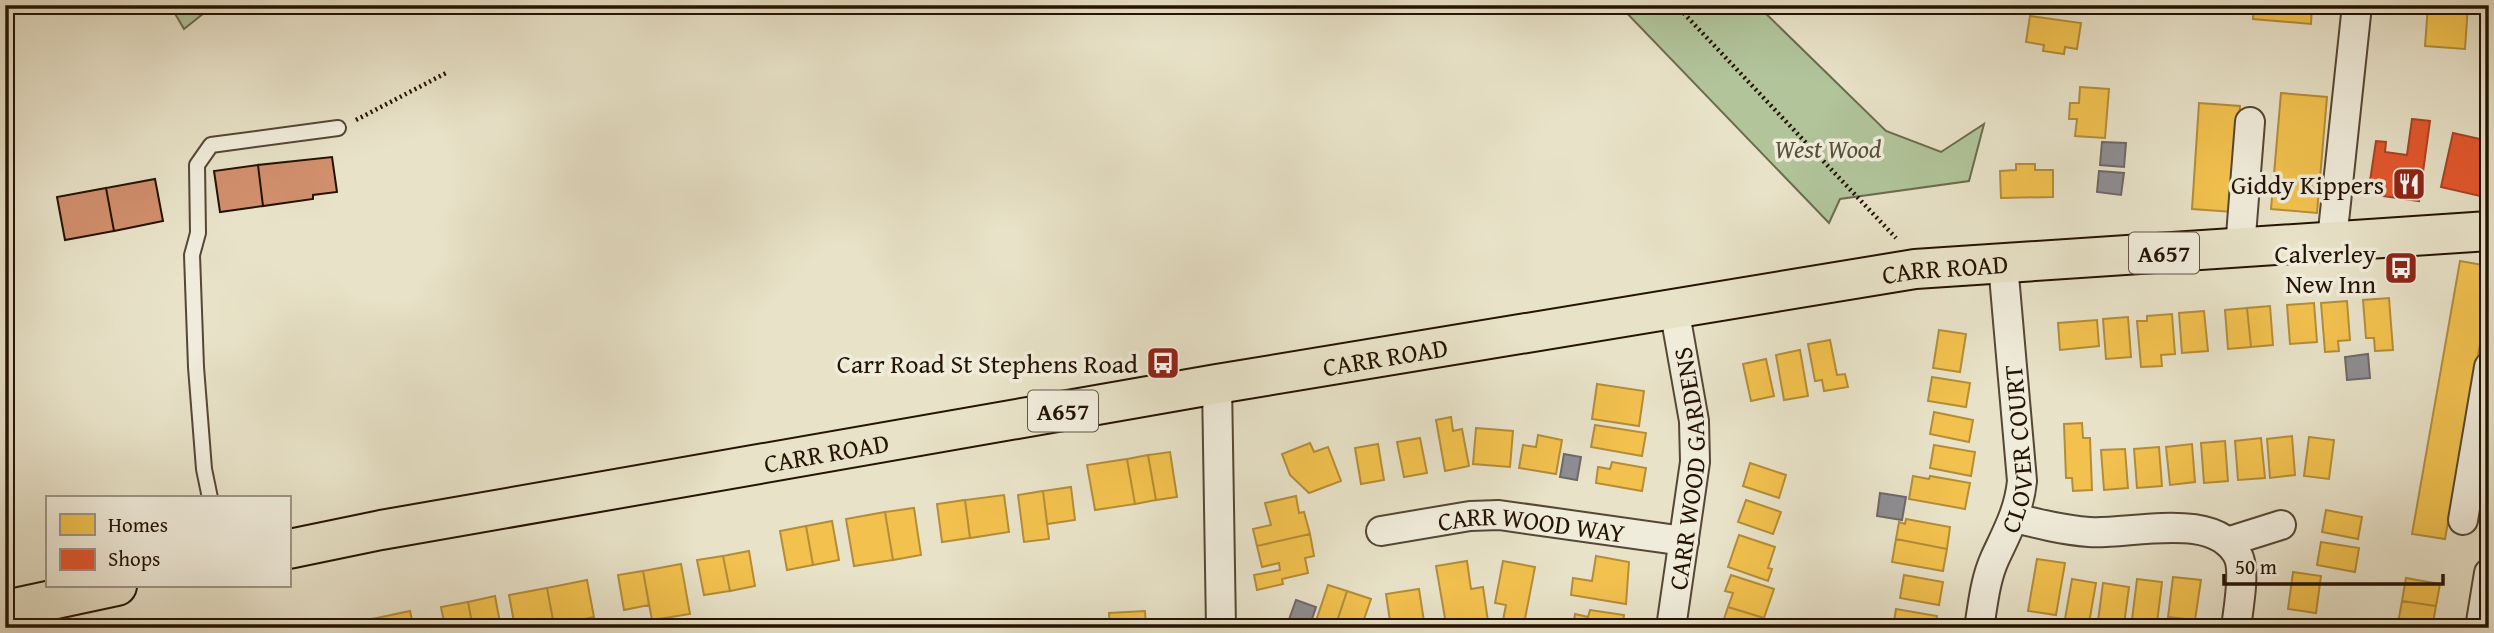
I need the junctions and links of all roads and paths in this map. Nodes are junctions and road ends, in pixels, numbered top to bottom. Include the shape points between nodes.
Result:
1 (1676, 5) edge
2 (2357, 5) edge
3 (448, 72) dead end
4 (369, 114) dead end
5 (2250, 122) dead end
6 (338, 128) dead end
7 (2489, 232) edge
8 (2332, 240) junction
9 (2241, 248) junction
10 (2003, 264) junction
11 (1915, 269) junction
12 (1674, 308) junction
13 (2489, 367) edge
14 (1217, 384) junction
15 (210, 496) edge
16 (2015, 518) junction
17 (2463, 520) dead end
18 (2281, 525) dead end
19 (1381, 531) dead end
20 (1684, 541) junction
21 (2227, 542) junction
22 (290, 549) edge
23 (2489, 573) edge
24 (108, 588) edge
25 (5, 610) edge
26 (1221, 628) edge
27 (1671, 628) edge
28 (1979, 628) edge
29 (2236, 628) edge
30 (2480, 628) edge

1 - 11 path via 1900,242
2 - 8 street
3 - 4 path
5 - 9 street
6 - 15 lane via 211,145 197,165 198,233 192,256 196,367
7 - 8 main road, CARR ROAD / A657
8 - 9 main road, CARR ROAD / A657
9 - 10 main road, CARR ROAD / A657
10 - 11 main road, CARR ROAD / A657
10 - 16 street, CLOVER COURT via 2022,481
11 - 12 main road, CARR ROAD / A657
12 - 14 main road, CARR ROAD / A657
12 - 20 street, CARR WOOD GARDENS via 1694,421 1695,461
13 - 17 street
14 - 22 main road, CARR ROAD / A657
14 - 26 street
16 - 21 street via 2091,532 2208,531
16 - 28 street, CLOVER COURT via 1986,582
18 - 21 street
19 - 20 street, CARR WOOD WAY via 1499,515
20 - 27 street, CARR WOOD GARDENS
21 - 29 street via 2239,559
23 - 30 street
24 - 25 main road

